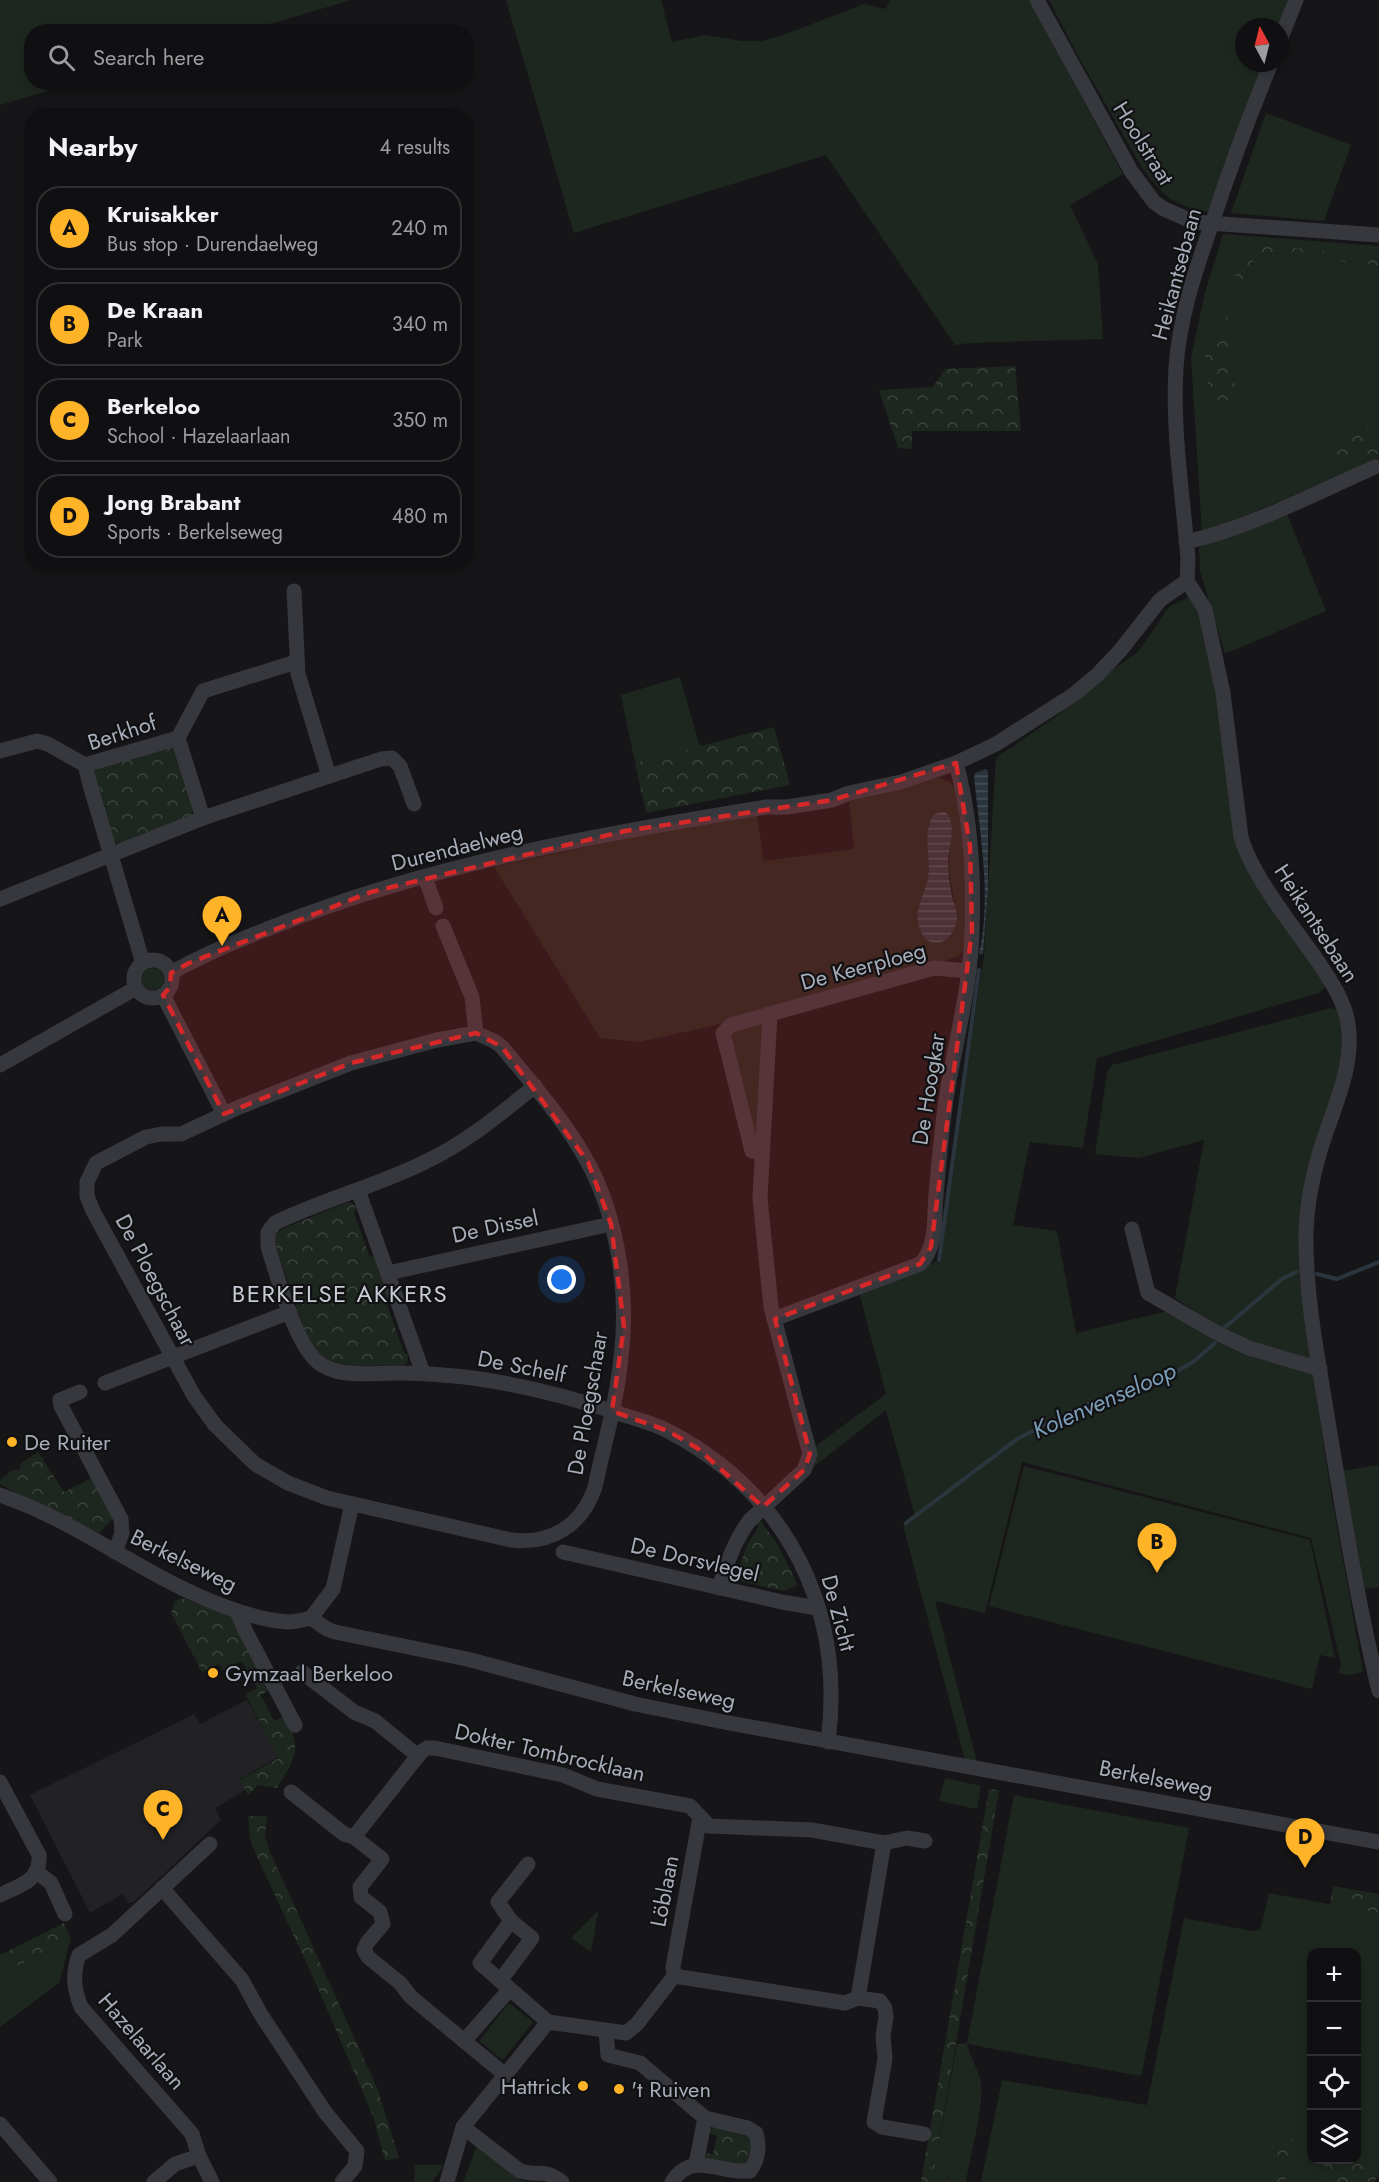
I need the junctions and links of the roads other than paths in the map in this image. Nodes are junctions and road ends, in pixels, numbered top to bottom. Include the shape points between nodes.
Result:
1 (1037, 0) edge
2 (1296, 0) edge
3 (1289, 18) edge
4 (1267, 72) edge
5 (1212, 223) junction
6 (1379, 235) edge
7 (1375, 467) dead end
8 (1186, 542) junction
9 (1187, 581) junction
10 (294, 591) dead end
11 (297, 662) junction
12 (178, 738) junction
13 (0, 751) edge
14 (956, 763) junction
15 (86, 765) junction
16 (329, 776) junction
17 (414, 804) dead end
18 (203, 818) junction
19 (110, 854) junction
20 (425, 877) junction
21 (0, 899) edge
22 (436, 908) dead end
23 (443, 926) dead end
24 (143, 963) junction
25 (969, 970) junction
26 (171, 973) junction
27 (136, 988) junction
28 (163, 995) junction
29 (770, 1014) junction
30 (476, 1033) junction
31 (0, 1065) edge
32 (535, 1086) junction
33 (224, 1114) junction
34 (762, 1153) junction
35 (358, 1190) junction
36 (611, 1224) junction
37 (1132, 1229) dead end
38 (388, 1273) junction
39 (290, 1312) junction
40 (774, 1319) junction
41 (172, 1357) junction
42 (1320, 1369) junction
43 (423, 1373) junction
44 (105, 1383) dead end
45 (80, 1392) dead end
46 (612, 1411) junction
47 (0, 1495) edge
48 (352, 1504) junction
49 (763, 1507) junction
50 (115, 1552) junction
51 (562, 1552) dead end
52 (719, 1588) junction
53 (817, 1608) junction
54 (237, 1611) junction
55 (311, 1618) junction
56 (302, 1672) dead end
57 (1379, 1691) edge
58 (295, 1725) dead end
59 (828, 1742) junction
60 (418, 1756) junction
61 (0, 1782) edge
62 (291, 1792) dead end
63 (700, 1817) junction
64 (354, 1837) junction
65 (925, 1841) dead end
66 (1379, 1842) edge
67 (884, 1843) junction
68 (210, 1844) dead end
69 (528, 1864) dead end
70 (37, 1872) junction
71 (162, 1888) junction
72 (0, 1895) edge
73 (65, 1914) dead end
74 (512, 1921) junction
75 (674, 1976) junction
76 (505, 1984) junction
77 (858, 1998) junction
78 (548, 2022) junction
79 (606, 2031) junction
80 (464, 2041) junction
81 (504, 2074) junction
82 (705, 2118) junction
83 (0, 2124) edge
84 (463, 2127) junction
85 (924, 2134) dead end
86 (199, 2156) junction
87 (696, 2164) junction
88 (50, 2182) edge
89 (154, 2182) edge
90 (212, 2182) edge
91 (342, 2182) edge
92 (447, 2182) edge
93 (562, 2182) edge
94 (672, 2182) edge

1 - 5 street, Hoolstraat via 1131,171 1154,202 1177,216
2 - 3 street
4 - 5 street, Heikantsebaan
5 - 6 street, Hoolstraat
5 - 8 street, Heikantsebaan via 1180,336 1176,367
7 - 8 street via 1260,517
8 - 9 street, Heikantsebaan
9 - 14 street, Durendaelweg via 1160,600 1119,652 1073,695 1006,738
9 - 42 street, Heikantsebaan via 1205,609 1219,671 1245,850 1327,976 1348,1024 1348,1057 1308,1203 1308,1284
10 - 11 street
11 - 12 street via 203,691
11 - 16 street
12 - 15 street, Berkhof
12 - 18 street, Berkhof
13 - 15 street via 37,741
14 - 20 street, Durendaelweg via 832,800 625,831
14 - 25 street, De Hoogkar via 963,786 972,867
15 - 19 street, Berkhof
16 - 17 street via 392,759 400,766
16 - 18 street
18 - 19 street
19 - 21 street
19 - 24 street, Berkhof
20 - 22 street
20 - 26 street, Durendaelweg via 306,914 233,942
23 - 30 street via 472,997
24 - 26 street via 161,962
24 - 27 street via 135,972
25 - 29 street, De Keerploeg via 934,968
25 - 40 street, De Hoogkar via 945,1111 928,1257 920,1264
26 - 28 street via 170,987
27 - 28 street via 146,997
27 - 31 street
28 - 33 street
29 - 34 street
29 - 34 street, De Keerploeg via 731,1025 723,1032 752,1151
30 - 32 street, De Ploegschaar via 502,1047
30 - 33 street, De Ploegschaar via 351,1063
32 - 35 street via 478,1131 438,1156
32 - 36 street, De Ploegschaar via 588,1162
33 - 41 street, De Ploegschaar via 181,1134 146,1137 107,1156 96,1163 87,1182 93,1210
34 - 40 street via 760,1198
35 - 38 street
35 - 39 street, De Schelf via 275,1223 268,1232 268,1247
36 - 38 street, De Dissel
36 - 46 street, De Ploegschaar via 624,1319
37 - 42 street via 1148,1293 1249,1348
38 - 43 street
39 - 41 street
39 - 43 street, De Schelf via 307,1353 328,1369 351,1374
40 - 49 street via 810,1454 804,1470
41 - 44 street
41 - 48 street, De Ploegschaar via 203,1410 242,1453 288,1483
42 - 57 street, Heikantsebaan via 1349,1547
43 - 46 street, De Schelf via 528,1387
45 - 50 street via 60,1400 61,1406 121,1519 122,1533
46 - 48 street, De Ploegschaar via 591,1499 581,1515 550,1538 511,1540
46 - 49 street, De Zicht via 668,1431 697,1448 729,1472
47 - 50 street, Berkelseweg via 30,1506
48 - 55 street via 333,1589
49 - 52 street via 730,1550
49 - 53 street, De Zicht via 791,1545
50 - 54 street, Berkelseweg via 197,1597
51 - 52 street, De Dorsvlegel
52 - 53 street, De Dorsvlegel
53 - 59 street, De Zicht via 831,1669
54 - 55 street, Berkelseweg via 291,1622
54 - 58 street
55 - 59 street, Berkelseweg via 335,1632 467,1659 635,1704
56 - 60 street via 354,1713 375,1721
59 - 66 street, Berkelseweg
60 - 63 street, Dokter Tombrocklaan via 427,1748 475,1755 563,1775 597,1789 690,1806
60 - 64 street
61 - 70 street via 39,1855
62 - 64 street via 344,1834
63 - 67 street via 709,1826 812,1830
63 - 75 street, Löblaan
64 - 80 street via 382,1859 360,1887 361,1897 380,1912 382,1924 364,1950 411,1997
65 - 67 street via 907,1838
67 - 77 street
68 - 71 street, Hazelaarlaan
69 - 74 street via 498,1902
70 - 72 street
70 - 73 street via 51,1883
71 - 86 street, Hazelaarlaan via 112,1935 79,1955 76,1993 81,2007 192,2134
71 - 91 street via 242,1980 325,2112 357,2151 355,2166
74 - 76 street via 532,1938
74 - 76 street via 480,1963
75 - 77 street via 845,2003
75 - 79 street via 626,2033
76 - 78 street
76 - 80 street
77 - 85 street via 880,2001 885,2008 885,2059 874,2122
78 - 79 street
78 - 81 street
79 - 82 street via 608,2055 640,2063
80 - 81 street
81 - 84 street
82 - 87 street
82 - 87 street via 756,2133 759,2142 755,2164 750,2171 737,2172
83 - 88 street
84 - 92 street
84 - 93 street via 520,2171 544,2172
86 - 89 street via 175,2164
86 - 90 street, Hazelaarlaan
87 - 94 street via 678,2172

